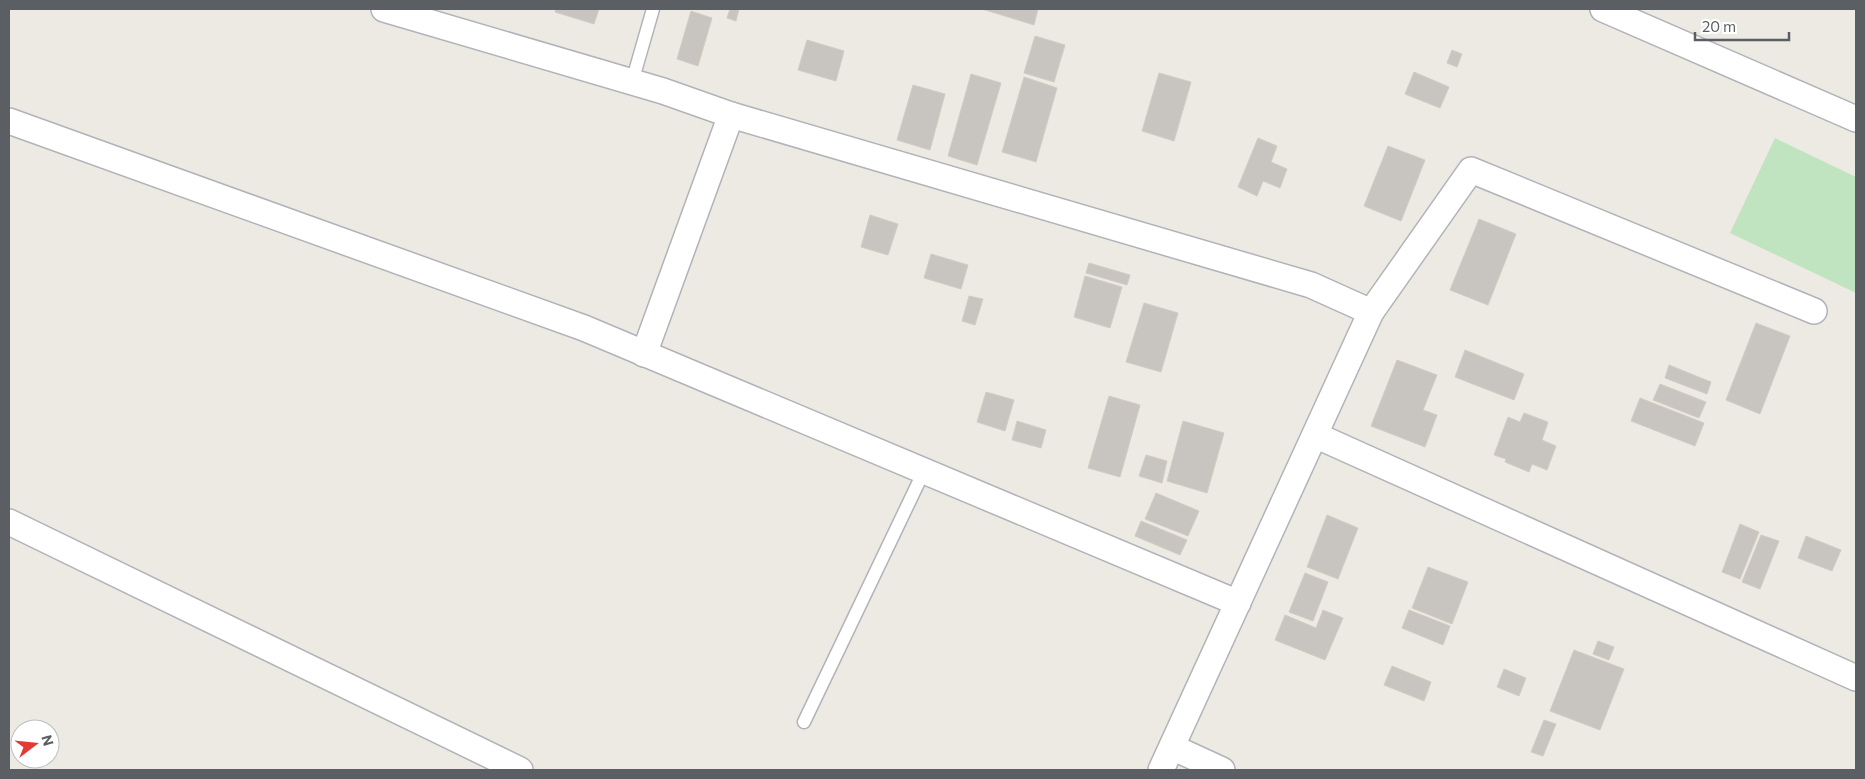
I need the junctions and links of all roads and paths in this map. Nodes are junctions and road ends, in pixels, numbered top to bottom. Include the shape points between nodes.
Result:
1 (384, 9) edge
2 (653, 9) edge
3 (1603, 9) edge
4 (632, 82) junction
5 (731, 115) junction
6 (1856, 119) edge
7 (9, 121) edge
8 (1814, 311) dead end
9 (1371, 312) junction
10 (644, 354) junction
11 (1315, 435) junction
12 (924, 471) junction
13 (9, 522) edge
14 (1238, 603) junction
15 (1856, 678) edge
16 (804, 722) dead end
17 (1172, 747) junction
18 (520, 770) edge
19 (1161, 770) edge
20 (1222, 770) edge

1 - 4 street
2 - 4 lane
3 - 6 street
4 - 5 street
5 - 9 street via 1311,285
5 - 10 street
7 - 10 street via 584,328
8 - 9 street via 1471,170
9 - 11 street
10 - 12 street
11 - 14 street
11 - 15 street
12 - 14 street
12 - 16 lane
13 - 18 street
14 - 17 street
17 - 19 street
17 - 20 street

